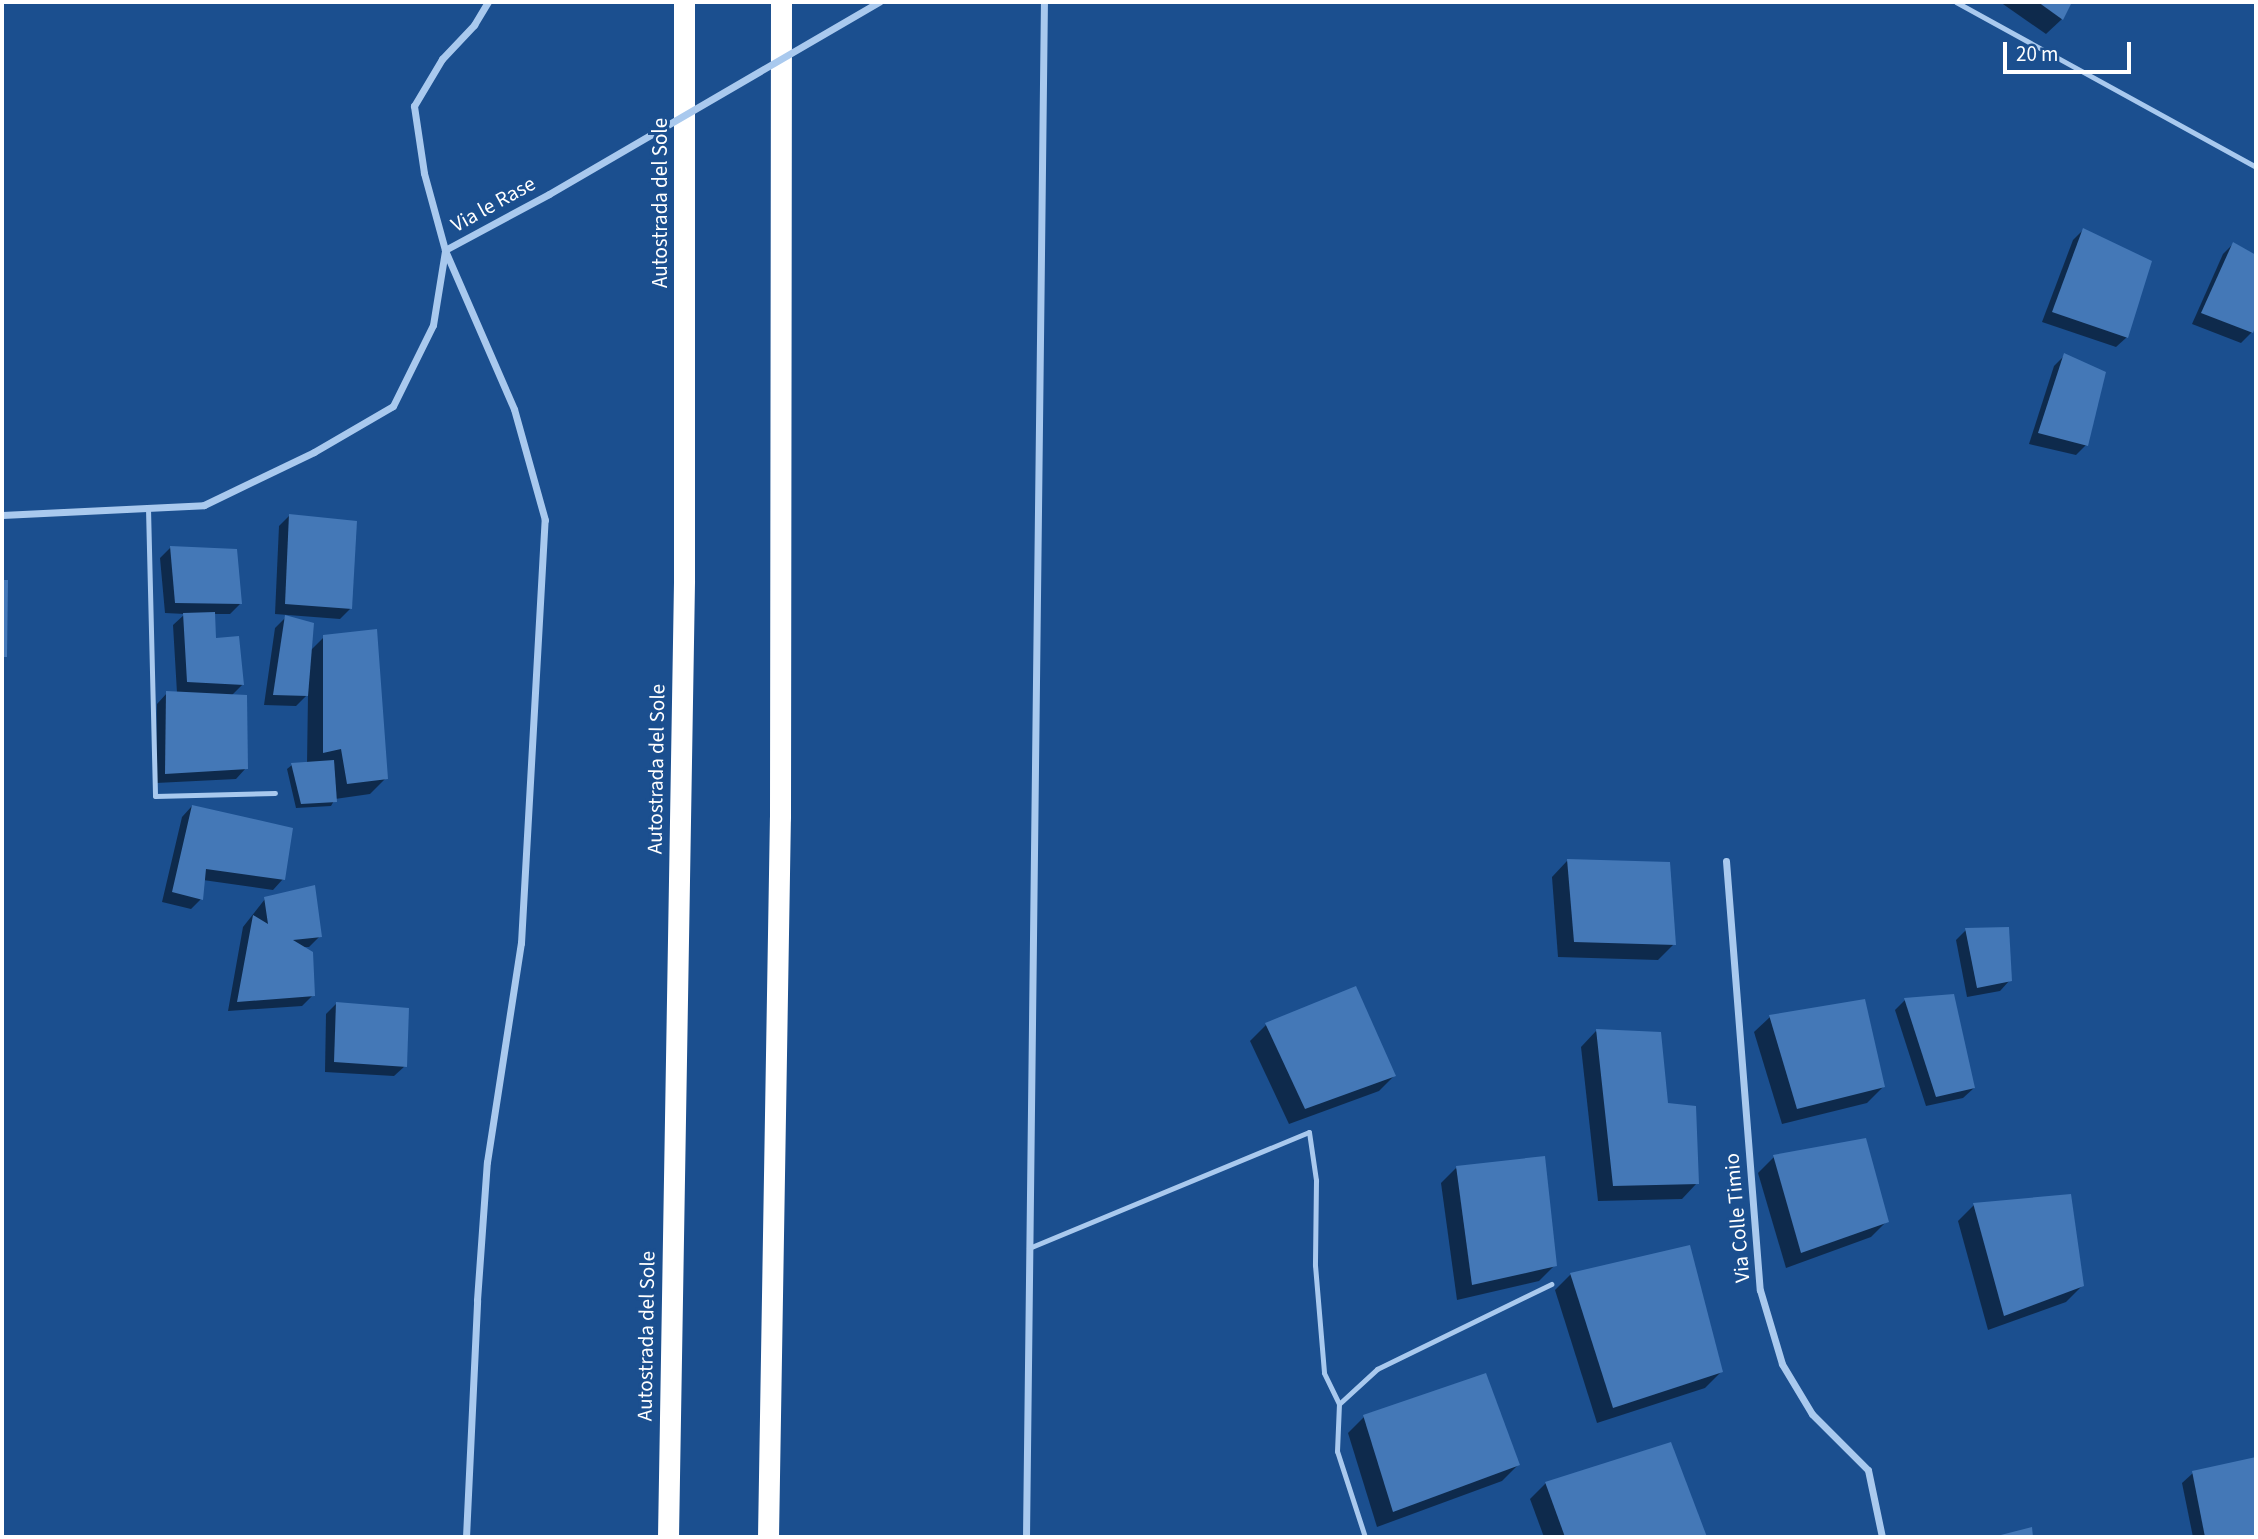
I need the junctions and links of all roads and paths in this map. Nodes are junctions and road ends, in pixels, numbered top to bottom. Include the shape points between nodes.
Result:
1 (488, 2) edge
2 (684, 2) edge
3 (781, 2) edge
4 (879, 2) edge
5 (1044, 2) edge
6 (1956, 2) edge
7 (2256, 167) edge
8 (445, 250) junction
9 (148, 508) junction
10 (2, 515) edge
11 (275, 793) dead end
12 (1726, 861) dead end
13 (1029, 1248) junction
14 (1551, 1284) dead end
15 (1339, 1404) junction
16 (466, 1537) edge
17 (668, 1537) edge
18 (768, 1537) edge
19 (1026, 1537) edge
20 (1365, 1537) edge
21 (1882, 1537) edge

1 - 8 street via 474,25 442,59 414,106 424,173
2 - 17 highway, Autostrada del Sole via 684,580
3 - 18 highway via 780,803
4 - 8 street, Via le Rase, bridge
5 - 13 street
6 - 7 lane
8 - 9 street, Via le Rase via 433,325 393,406 314,452 204,505
8 - 16 street via 514,409 545,520 521,943 487,1162
9 - 10 street, Via le Rase
9 - 11 lane via 155,796
12 - 21 street, Via Colle Timio via 1760,1290 1782,1364 1812,1415 1868,1470
13 - 15 lane via 1309,1132 1316,1180 1315,1265 1324,1373
13 - 19 street
14 - 15 lane via 1377,1369
15 - 20 lane via 1337,1451

